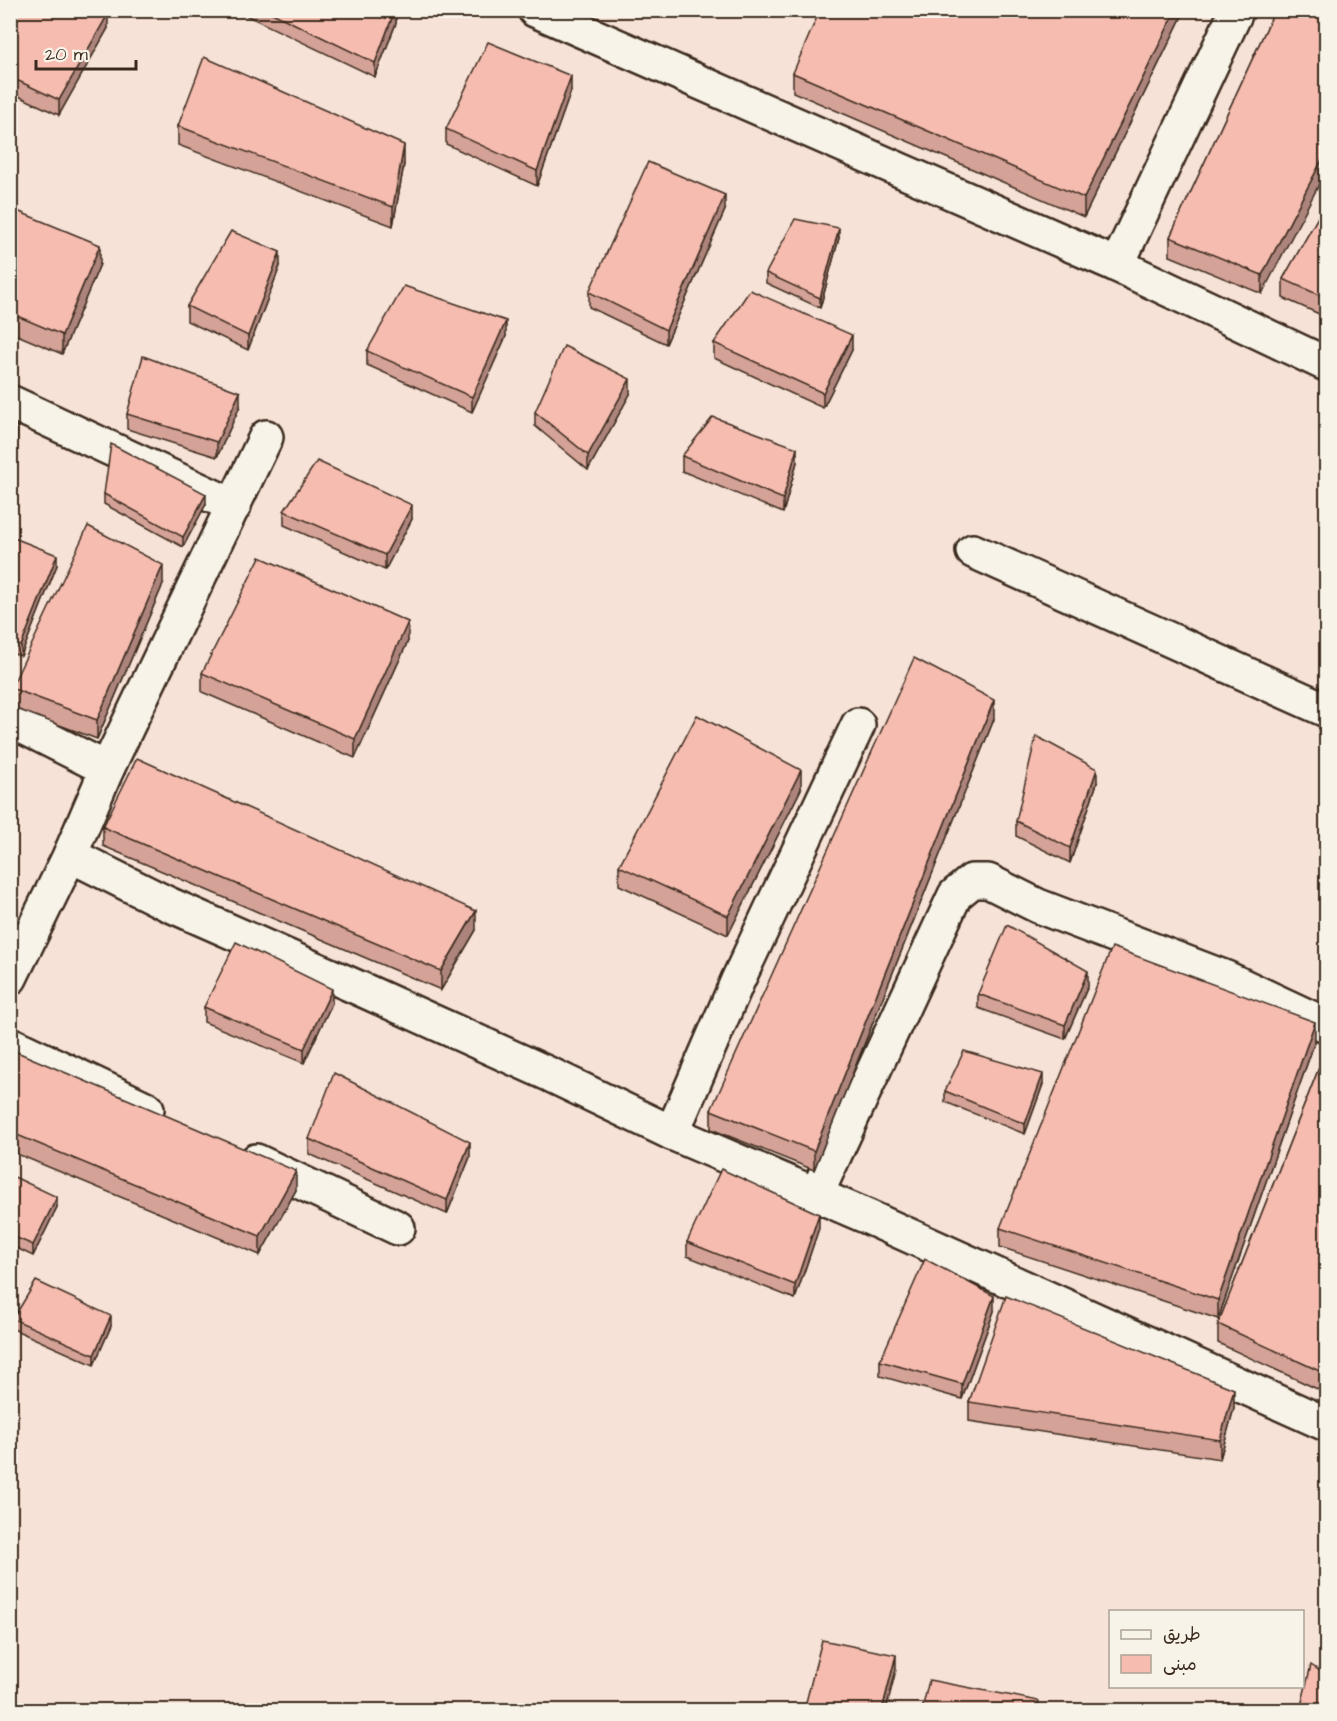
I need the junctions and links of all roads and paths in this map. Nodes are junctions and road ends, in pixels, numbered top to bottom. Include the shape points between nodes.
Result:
1 (535, 10) edge
2 (1238, 10) edge
3 (1117, 265) junction
4 (1326, 363) edge
5 (10, 402) edge
6 (267, 437) dead end
7 (234, 506) junction
8 (973, 551) dead end
9 (1326, 710) edge
10 (10, 720) edge
11 (858, 725) dead end
12 (107, 769) junction
13 (70, 855) junction
14 (10, 978) edge
15 (1326, 1025) edge
16 (10, 1044) edge
17 (172, 1121) edge
18 (672, 1133) junction
19 (226, 1146) edge
20 (816, 1195) junction
21 (398, 1228) dead end
22 (1326, 1424) edge

1 - 3 street
2 - 3 street
3 - 4 street
5 - 7 street
6 - 7 street
7 - 12 street
8 - 9 street
10 - 12 street
11 - 18 street via 738,980
12 - 13 street
13 - 14 street
13 - 18 street via 166,903
15 - 20 street via 1226,978 1038,906 988,881 972,881 955,895
16 - 17 street
18 - 20 street
19 - 21 street
20 - 22 street

